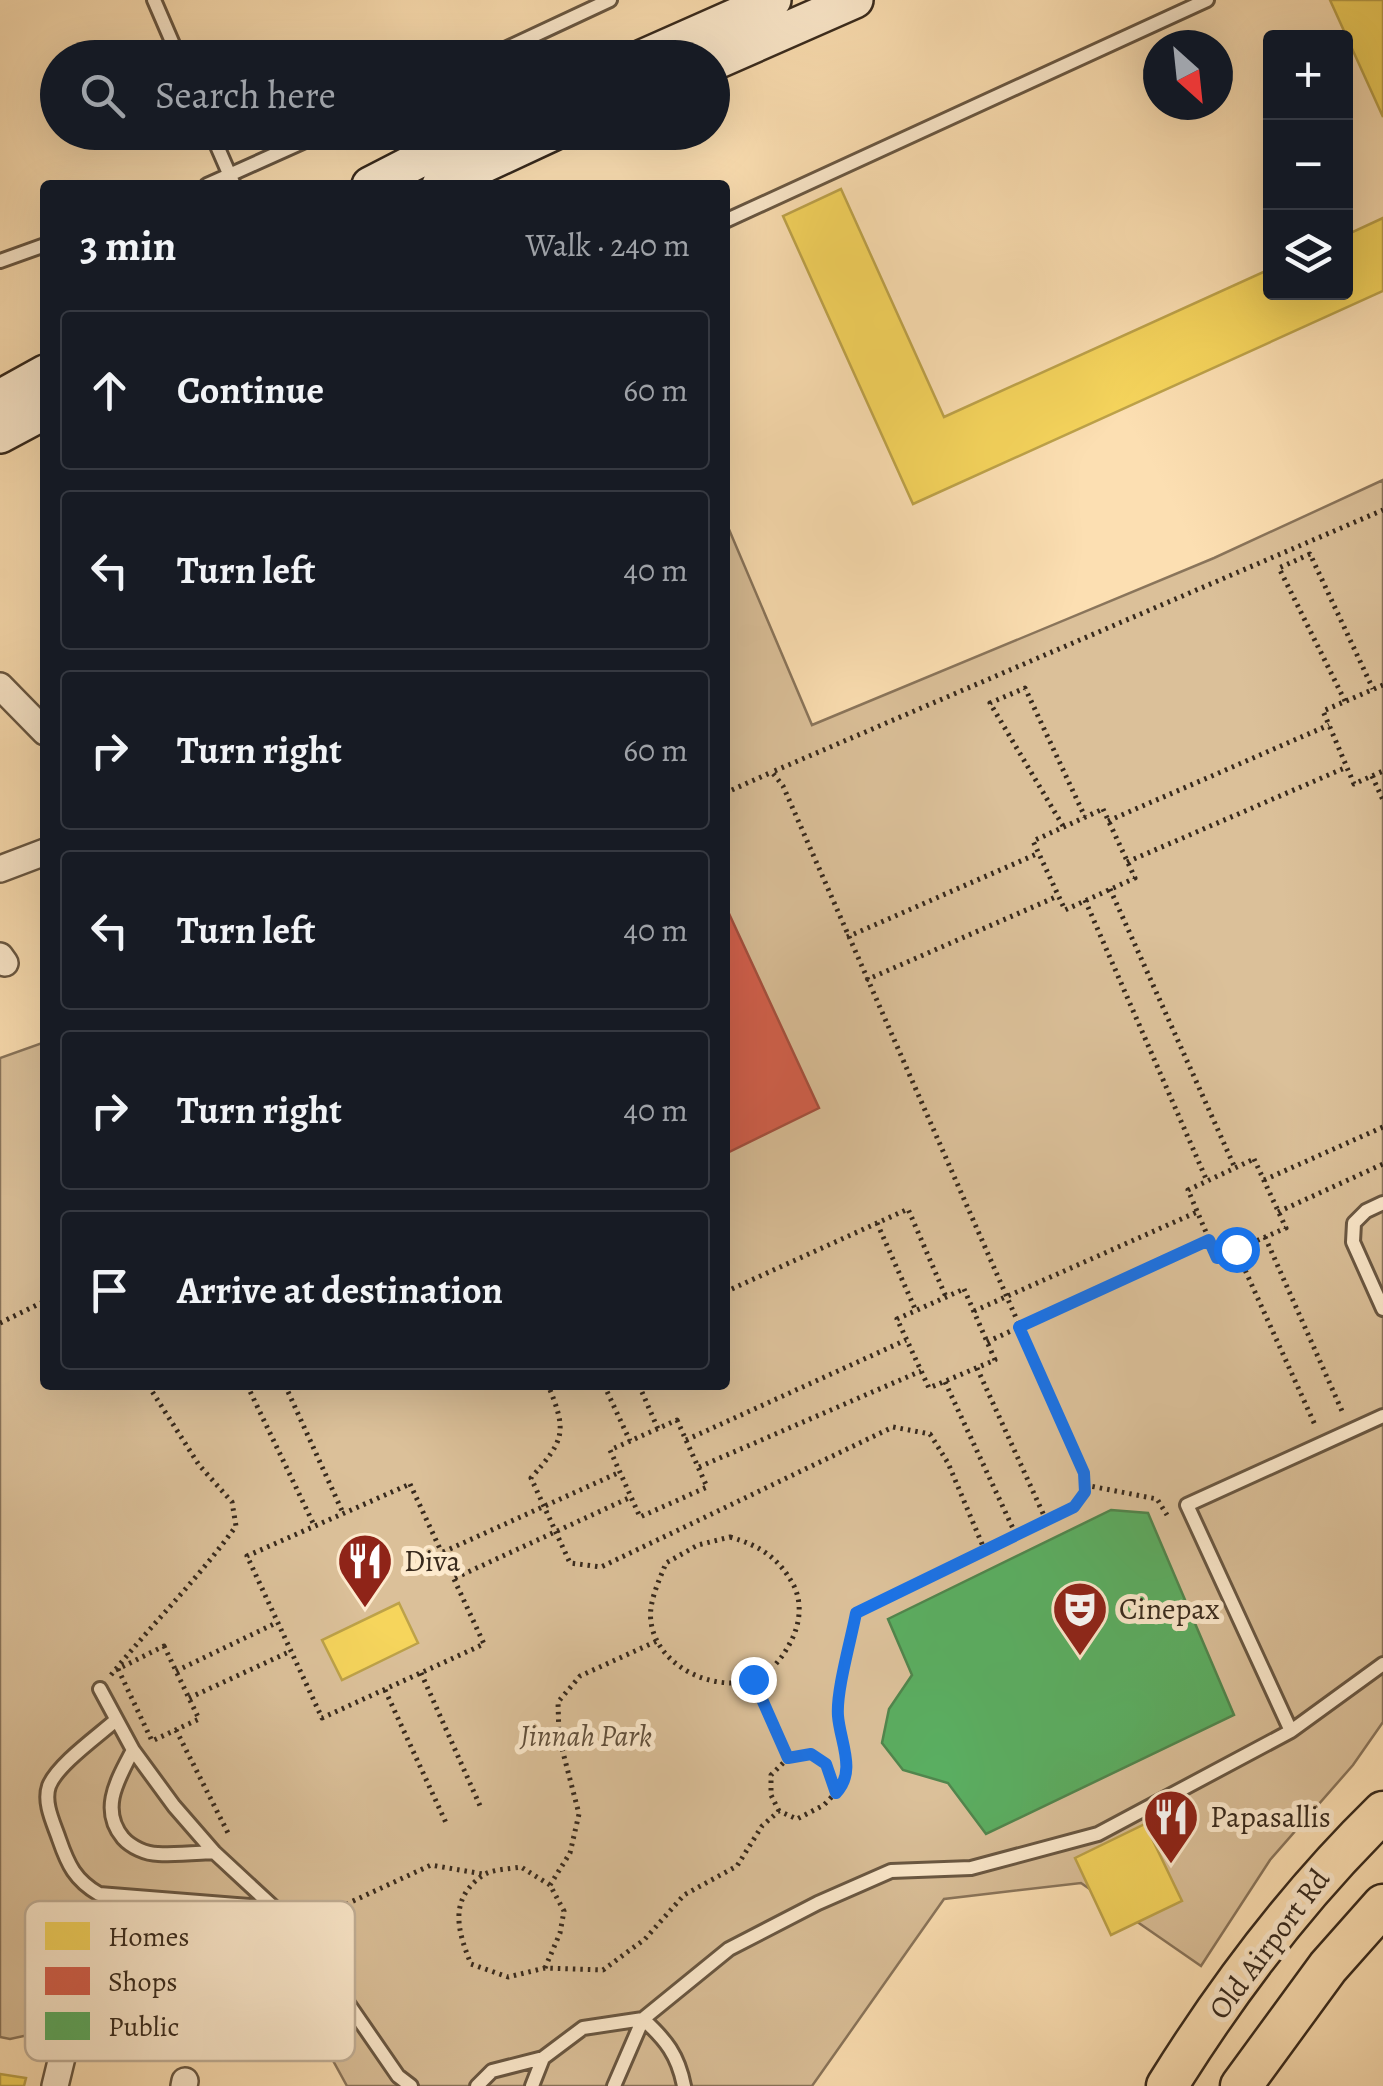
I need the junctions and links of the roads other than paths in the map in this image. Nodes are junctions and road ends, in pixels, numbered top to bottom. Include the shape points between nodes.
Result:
1 (154, 0) edge
2 (610, 0) edge
3 (772, 0) edge
4 (854, 0) edge
5 (1207, 0) edge
6 (171, 40) edge
7 (524, 40) edge
8 (682, 40) edge
9 (730, 55) edge
10 (219, 150) edge
11 (291, 150) edge
12 (437, 150) edge
13 (515, 150) edge
14 (232, 180) edge
15 (234, 180) edge
16 (380, 180) edge
17 (451, 180) edge
18 (730, 218) edge
19 (40, 247) edge
20 (0, 261) edge
21 (40, 376) edge
22 (0, 398) edge
23 (40, 414) edge
24 (0, 436) edge
25 (0, 686) edge
26 (40, 727) edge
27 (40, 854) edge
28 (0, 869) edge
29 (1383, 1203) edge
30 (1383, 1309) edge
31 (1383, 1416) edge
32 (1383, 1664) edge
33 (100, 1689) road end
34 (116, 1720) junction
35 (1291, 1732) junction
36 (133, 1750) junction
37 (1383, 1812) edge
38 (214, 1852) junction
39 (186, 1901) edge
40 (268, 1901) edge
41 (1383, 1905) edge
42 (355, 2014) edge
43 (643, 2018) junction
44 (543, 2058) junction
45 (61, 2061) edge
46 (54, 2086) edge
47 (410, 2086) edge
48 (477, 2086) edge
49 (532, 2086) edge
50 (614, 2086) edge
51 (684, 2086) edge
52 (1167, 2086) edge
53 (1241, 2086) edge

1 - 6 lane
2 - 7 lane
3 - 8 street
4 - 9 street
5 - 18 lane
10 - 14 lane
11 - 15 lane
12 - 16 street
13 - 17 street
19 - 20 lane
21 - 22 street
23 - 24 street
25 - 26 street
27 - 28 street
29 - 30 lane via 1354,1223 1354,1242
31 - 35 lane via 1187,1505
32 - 35 lane
33 - 34 lane
34 - 36 lane
34 - 39 lane via 48,1788 48,1808 69,1868 99,1894
35 - 43 lane via 1098,1834 971,1868 891,1871 818,1903 729,1949
36 - 38 lane
36 - 38 lane via 110,1808 116,1829 129,1844 154,1854
37 - 52 main road, Old Airport Rd via 1330,1864
38 - 40 lane
41 - 53 main road, Old Airport Rd via 1328,1967
42 - 47 lane
43 - 44 lane via 583,2028
43 - 50 lane
43 - 51 lane via 669,2042
44 - 48 lane via 492,2072
44 - 49 lane
45 - 46 street

